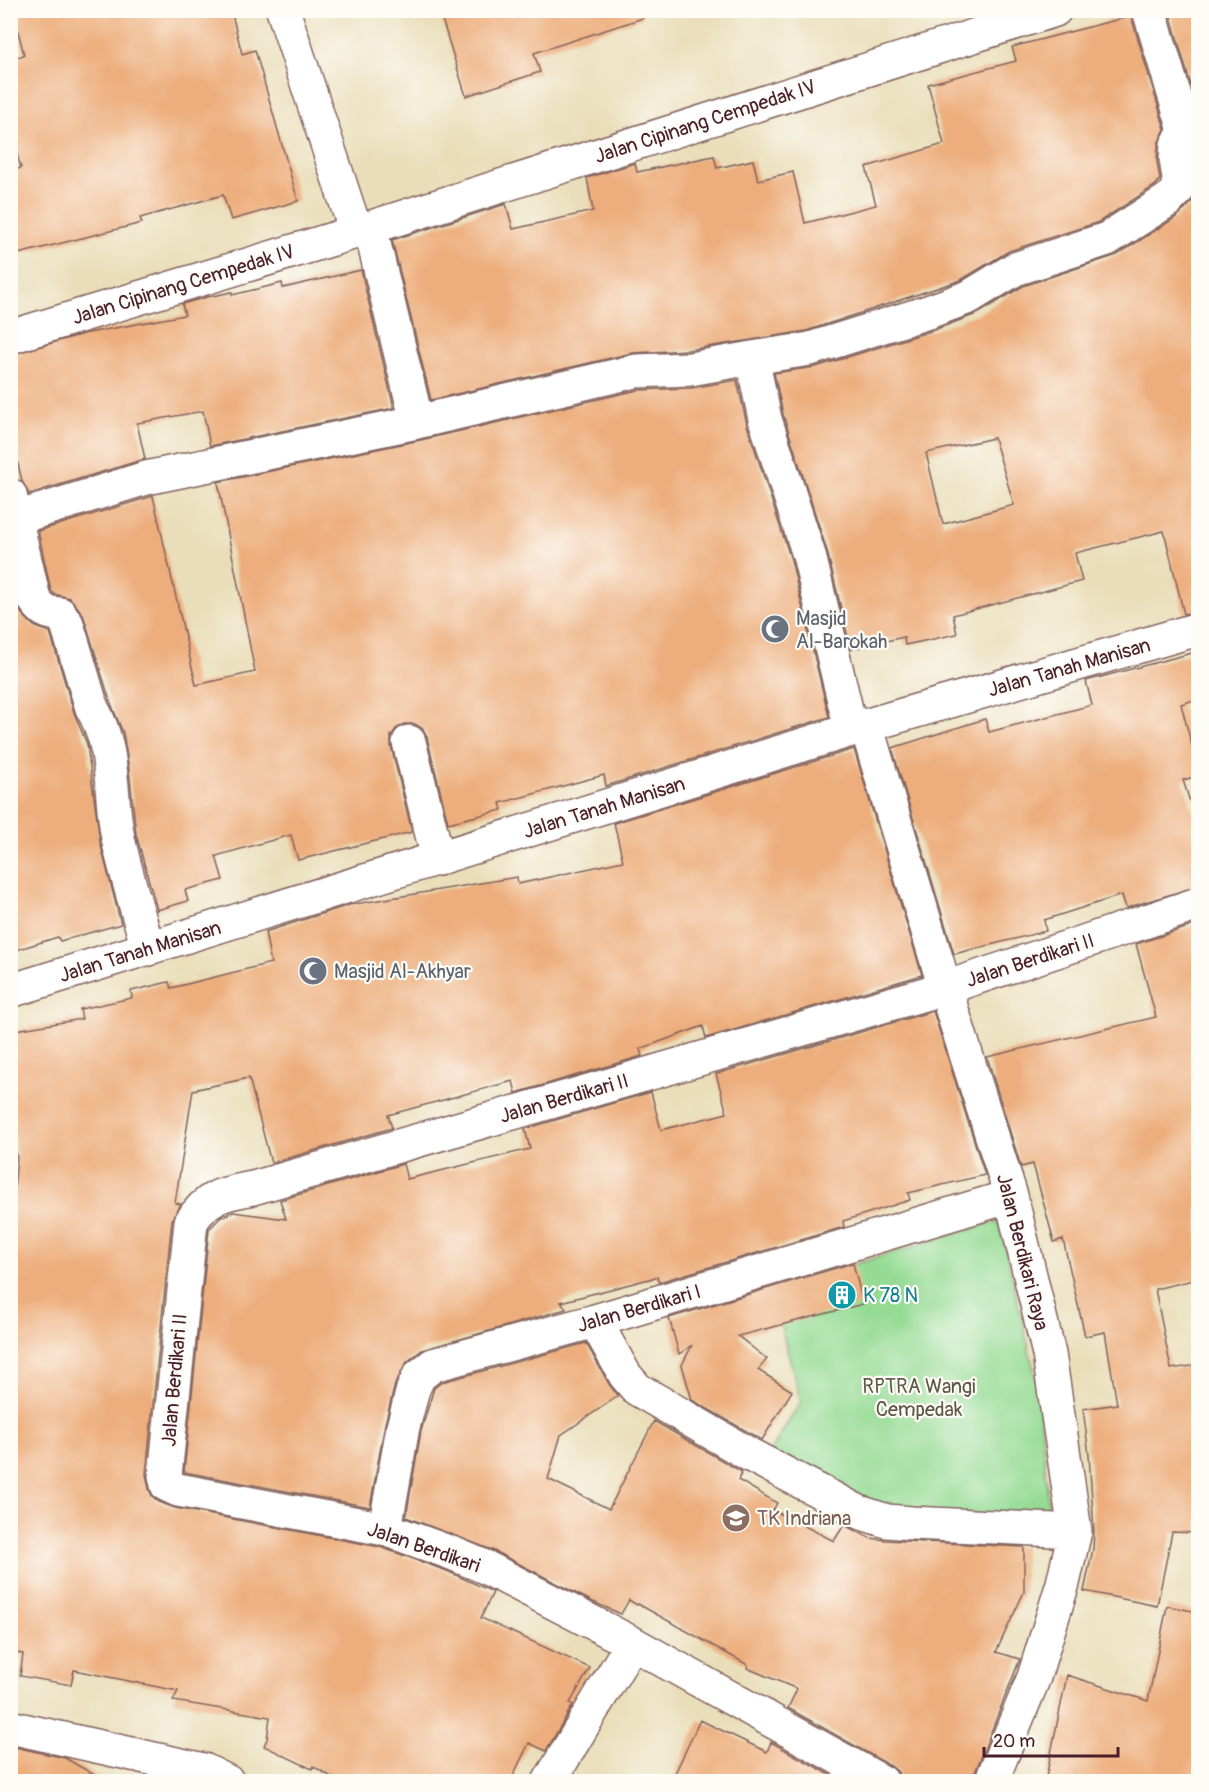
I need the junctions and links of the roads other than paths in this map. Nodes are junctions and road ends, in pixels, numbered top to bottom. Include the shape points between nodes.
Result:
1 (283, 10) edge
2 (1055, 10) edge
3 (1149, 10) edge
4 (363, 230) junction
5 (10, 337) edge
6 (752, 358) junction
7 (417, 422) junction
8 (12, 511) edge
9 (1198, 629) edge
10 (858, 728) junction
11 (409, 742) dead end
12 (438, 859) junction
13 (1198, 904) edge
14 (148, 949) junction
15 (945, 988) junction
16 (10, 991) edge
17 (1011, 1196) junction
18 (595, 1322) junction
19 (167, 1485) joint
20 (386, 1529) junction
21 (1076, 1531) junction
22 (632, 1643) junction
23 (10, 1727) edge
24 (210, 1778) edge
25 (549, 1782) edge
26 (882, 1782) edge
27 (991, 1782) edge

1 - 4 street
2 - 4 street, Jalan Cipinang Cempedak IV
3 - 6 street via 1184,127 1177,146 1177,191 1168,200 1107,239 1015,269 969,297 810,349
4 - 5 street, Jalan Cipinang Cempedak IV
4 - 7 street
6 - 7 street via 690,369 636,371
6 - 10 street, Jalan Berdikari Raya via 765,419
7 - 8 street via 146,478
8 - 14 street via 34,599 41,609 60,614 67,624 92,708 109,748 118,837
9 - 10 street, Jalan Tanah Manisan
10 - 12 street, Jalan Tanah Manisan
10 - 15 street, Jalan Berdikari Raya
11 - 12 street
12 - 14 street, Jalan Tanah Manisan
13 - 15 street, Jalan Berdikari II
14 - 16 street, Jalan Tanah Manisan
15 - 17 street, Jalan Berdikari Raya
15 - 19 street, Jalan Berdikari II via 222,1194 201,1207 188,1236
17 - 18 street, Jalan Berdikari I
17 - 21 street, Jalan Berdikari Raya via 1049,1354
18 - 20 street, Jalan Berdikari I via 434,1365 419,1376 402,1427
18 - 21 street via 637,1389 859,1512 912,1524
19 - 20 street, Jalan Berdikari
20 - 22 street, Jalan Berdikari via 485,1567
21 - 27 street, Jalan Berdikari Raya via 1064,1584 1034,1677
22 - 25 street
22 - 26 street, Jalan Berdikari
23 - 24 street

